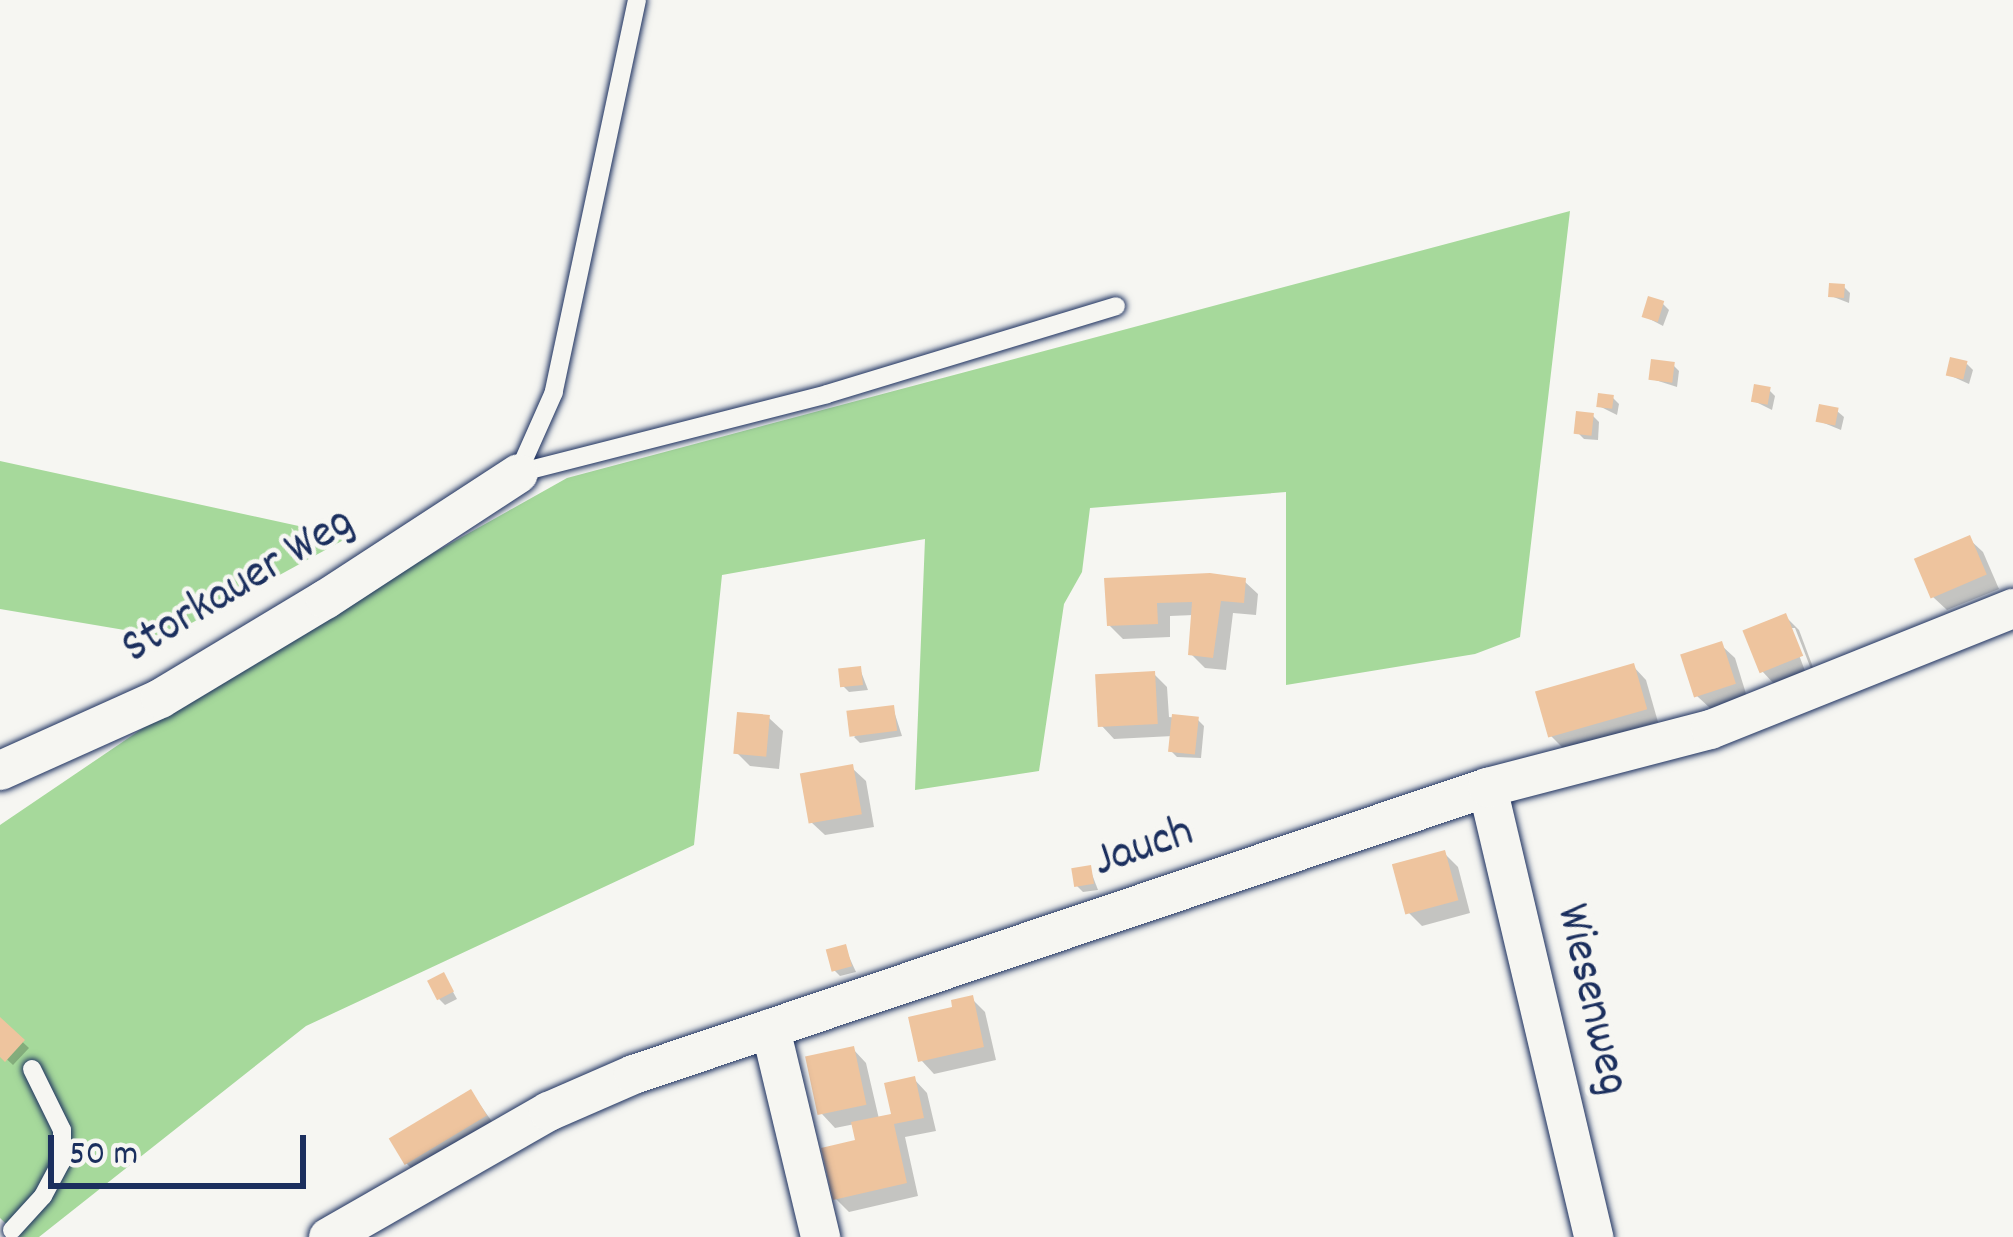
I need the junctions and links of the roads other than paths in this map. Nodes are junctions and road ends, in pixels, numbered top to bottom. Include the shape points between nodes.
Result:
1 (637, 0) edge
2 (1116, 306) dead end
3 (518, 472) junction
4 (2013, 608) edge
5 (0, 770) edge
6 (1487, 787) junction
7 (770, 1028) junction
8 (32, 1069) dead end
9 (12, 1230) dead end
10 (328, 1237) edge
11 (820, 1237) edge
12 (1593, 1237) edge

1 - 3 lane via 554,392
2 - 3 lane via 827,394
3 - 5 street, Storkauer Weg via 160,698
4 - 6 street, Jauch via 1710,729
6 - 7 street, Jauch
6 - 12 street, Wiesenweg
7 - 10 street, Jauch via 548,1111
7 - 11 street
8 - 9 lane via 62,1130 62,1161

